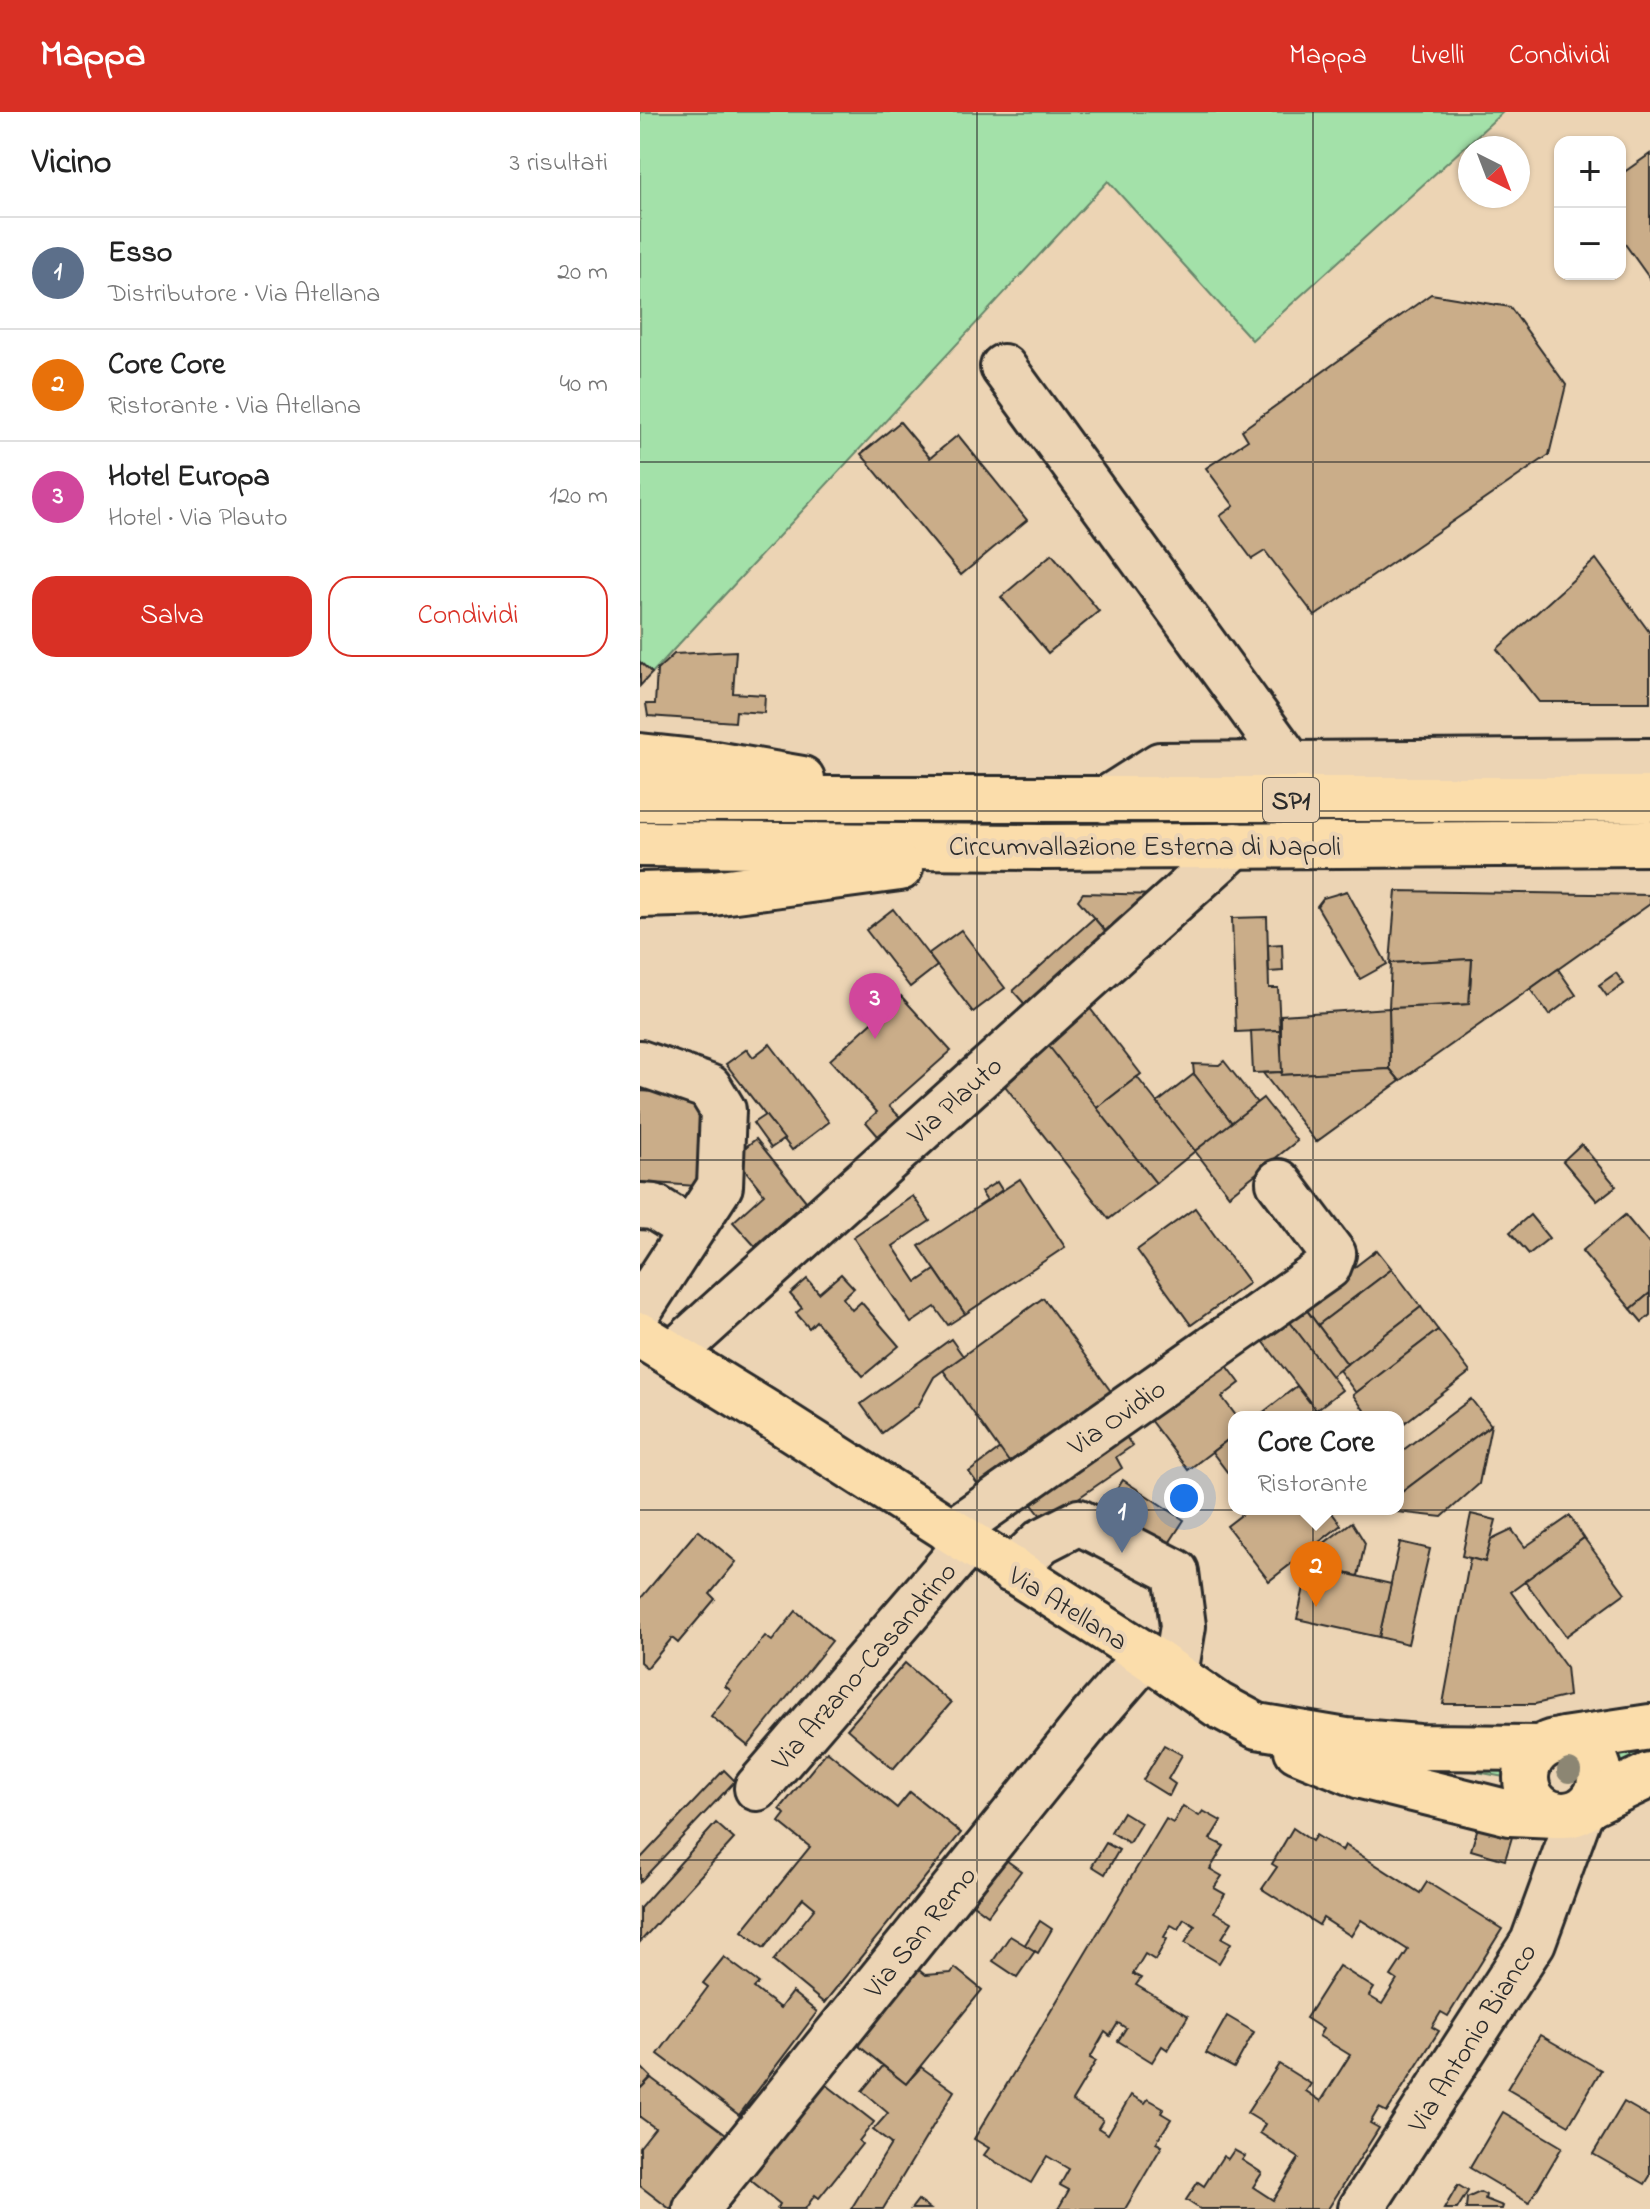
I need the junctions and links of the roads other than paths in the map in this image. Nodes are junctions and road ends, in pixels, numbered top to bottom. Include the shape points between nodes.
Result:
1 (1003, 367) dead end
2 (640, 756) edge
3 (1650, 761) edge
4 (1291, 764) junction
5 (640, 799) edge
6 (1650, 799) edge
7 (931, 800) junction
8 (1105, 800) junction
9 (1650, 843) edge
10 (640, 844) edge
11 (1236, 845) junction
12 (1042, 847) junction
13 (640, 895) edge
14 (640, 1063) edge
15 (1279, 1182) dead end
16 (640, 1206) edge
17 (691, 1230) junction
18 (649, 1339) edge
19 (959, 1538) junction
20 (1011, 1570) junction
21 (1160, 1665) junction
22 (1257, 1726) junction
23 (1650, 1727) edge
24 (1552, 1744) junction
25 (1650, 1775) edge
26 (757, 1788) dead end
27 (1576, 1810) junction
28 (696, 2209) edge
29 (1361, 2209) edge

1 - 4 street
2 - 7 main road
3 - 4 street
4 - 8 street via 1160,765
5 - 7 main road, Circumvallazione Esterna di Napoli
6 - 8 main road, Circumvallazione Esterna di Napoli / SP1
7 - 8 main road, Circumvallazione Esterna di Napoli / SP1
9 - 11 main road, Circumvallazione Esterna di Napoli / SP1
10 - 12 main road, Circumvallazione Esterna di Napoli / SP1
11 - 12 main road, Circumvallazione Esterna di Napoli / SP1
11 - 18 street, Via Plauto
12 - 13 main road via 713,893
14 - 17 street via 709,1087 723,1110 720,1186
15 - 19 street, Via Ovidio via 1333,1254 1328,1267
16 - 17 street via 654,1207
17 - 18 street
18 - 19 main road, Via Atellana
19 - 20 main road, Via Atellana
19 - 26 street, Via Arzano-Casandrino
20 - 21 main road, Via Atellana
20 - 21 street via 1042,1541 1079,1522 1176,1572 1183,1626
21 - 22 main road, Via Atellana
21 - 28 street, Via San Remo via 1082,1729
22 - 24 main road, Via Atellana via 1419,1747
22 - 27 main road via 1307,1756 1361,1776 1510,1813
23 - 24 main road, Via Atellana
24 - 27 main road via 1575,1742 1586,1748 1599,1768 1600,1780
24 - 27 main road via 1526,1768 1528,1793 1545,1811
25 - 27 main road
27 - 29 street, Via Antonio Bianco via 1533,1942

